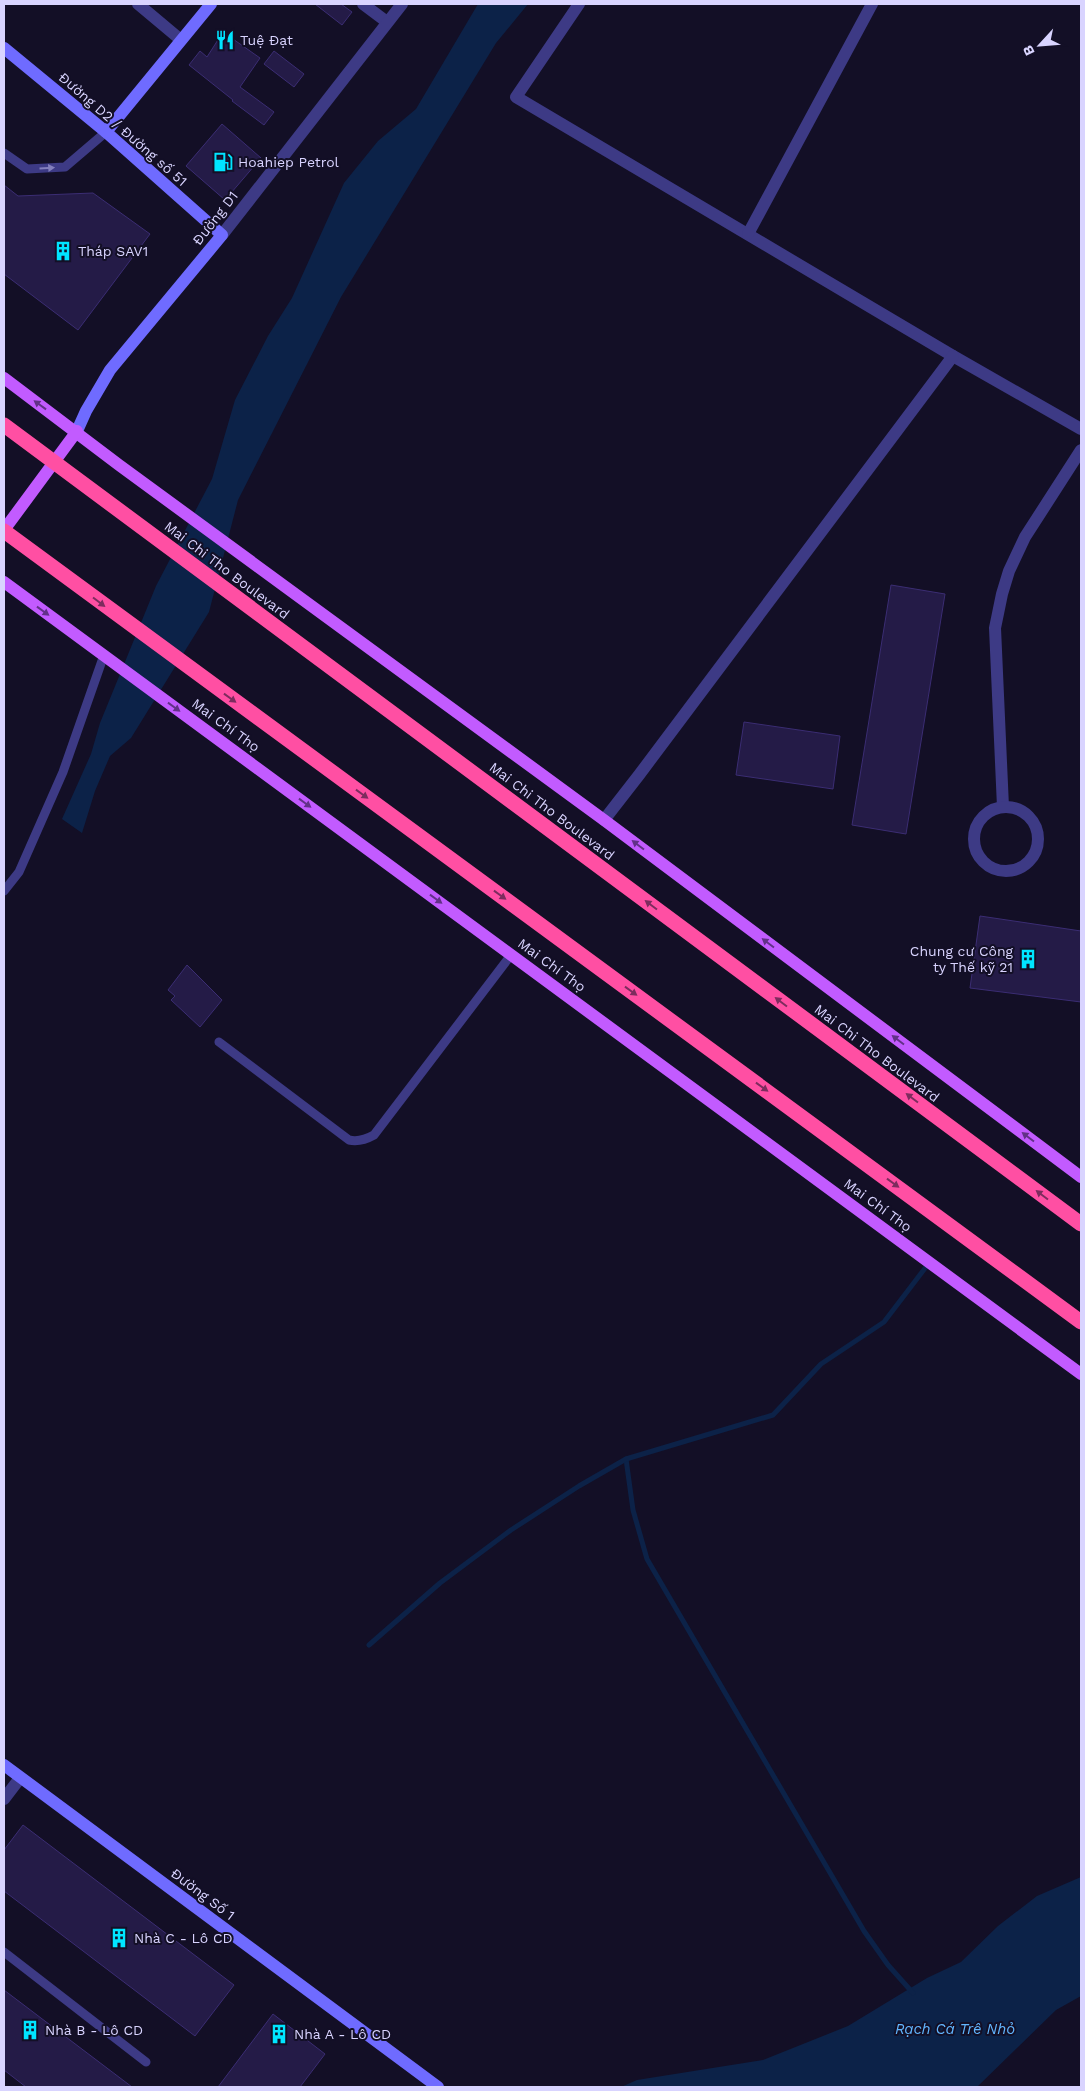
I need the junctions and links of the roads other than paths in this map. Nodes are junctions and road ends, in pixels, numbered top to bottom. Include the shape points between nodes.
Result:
1 (138, 4) edge
2 (211, 4) edge
3 (363, 4) edge
4 (402, 4) edge
5 (580, 4) edge
6 (872, 4) edge
7 (387, 22) junction
8 (181, 40) junction
9 (4, 48) edge
10 (106, 132) junction
11 (4, 153) edge
12 (748, 234) junction
13 (222, 235) junction
14 (953, 356) junction
15 (4, 377) edge
16 (4, 425) edge
17 (1081, 429) edge
18 (77, 431) junction
19 (1081, 450) edge
20 (54, 462) junction
21 (4, 530) edge
22 (4, 582) edge
23 (104, 656) junction
24 (1003, 807) junction
25 (604, 820) junction
26 (4, 892) edge
27 (511, 955) junction
28 (219, 1042) dead end
29 (1081, 1177) edge
30 (1081, 1224) edge
31 (1081, 1322) edge
32 (1081, 1374) edge
33 (4, 1765) edge
34 (20, 1778) junction
35 (4, 1799) edge
36 (4, 1952) edge
37 (146, 2062) dead end
38 (435, 2085) edge

1 - 8 street
2 - 8 street
3 - 7 street
4 - 7 street, Đường D1
5 - 12 street via 516,97
6 - 12 street
7 - 13 street, Đường D1
8 - 10 street
9 - 10 street, Đường D2 / Đường số 51
11 -> 10 lane via 27,169 65,166
10 - 13 street, Đường D2 / Đường số 51
12 - 14 street
13 - 18 street, Đường D1 via 110,370
14 - 17 street
14 - 25 street
18 -> 15 main road, Mai Chi Tho Boulevard
16 - 20 highway, Mai Chi Tho Boulevard
18 - 20 main road
18 - 25 main road, Mai Chi Tho Boulevard
19 - 24 street via 1025,537 1002,594 995,628
20 - 21 main road
30 -> 20 highway, Mai Chi Tho Boulevard
21 -> 31 highway
22 -> 23 main road, Mai Chí Thọ
23 - 26 lane via 63,772 19,872
23 -> 27 main road, Mai Chí Thọ
24 - 24 street via 983,816 976,826 974,838 982,860 1002,871 1025,865 1037,845 1034,822 1015,808
29 -> 25 main road, Mai Chi Tho Boulevard
27 - 28 lane via 374,1135 367,1139 349,1140
27 - 32 main road, Mai Chí Thọ
33 - 34 street, Đường Số 1
34 - 35 street
34 - 38 street, Đường Số 1
36 - 37 lane

